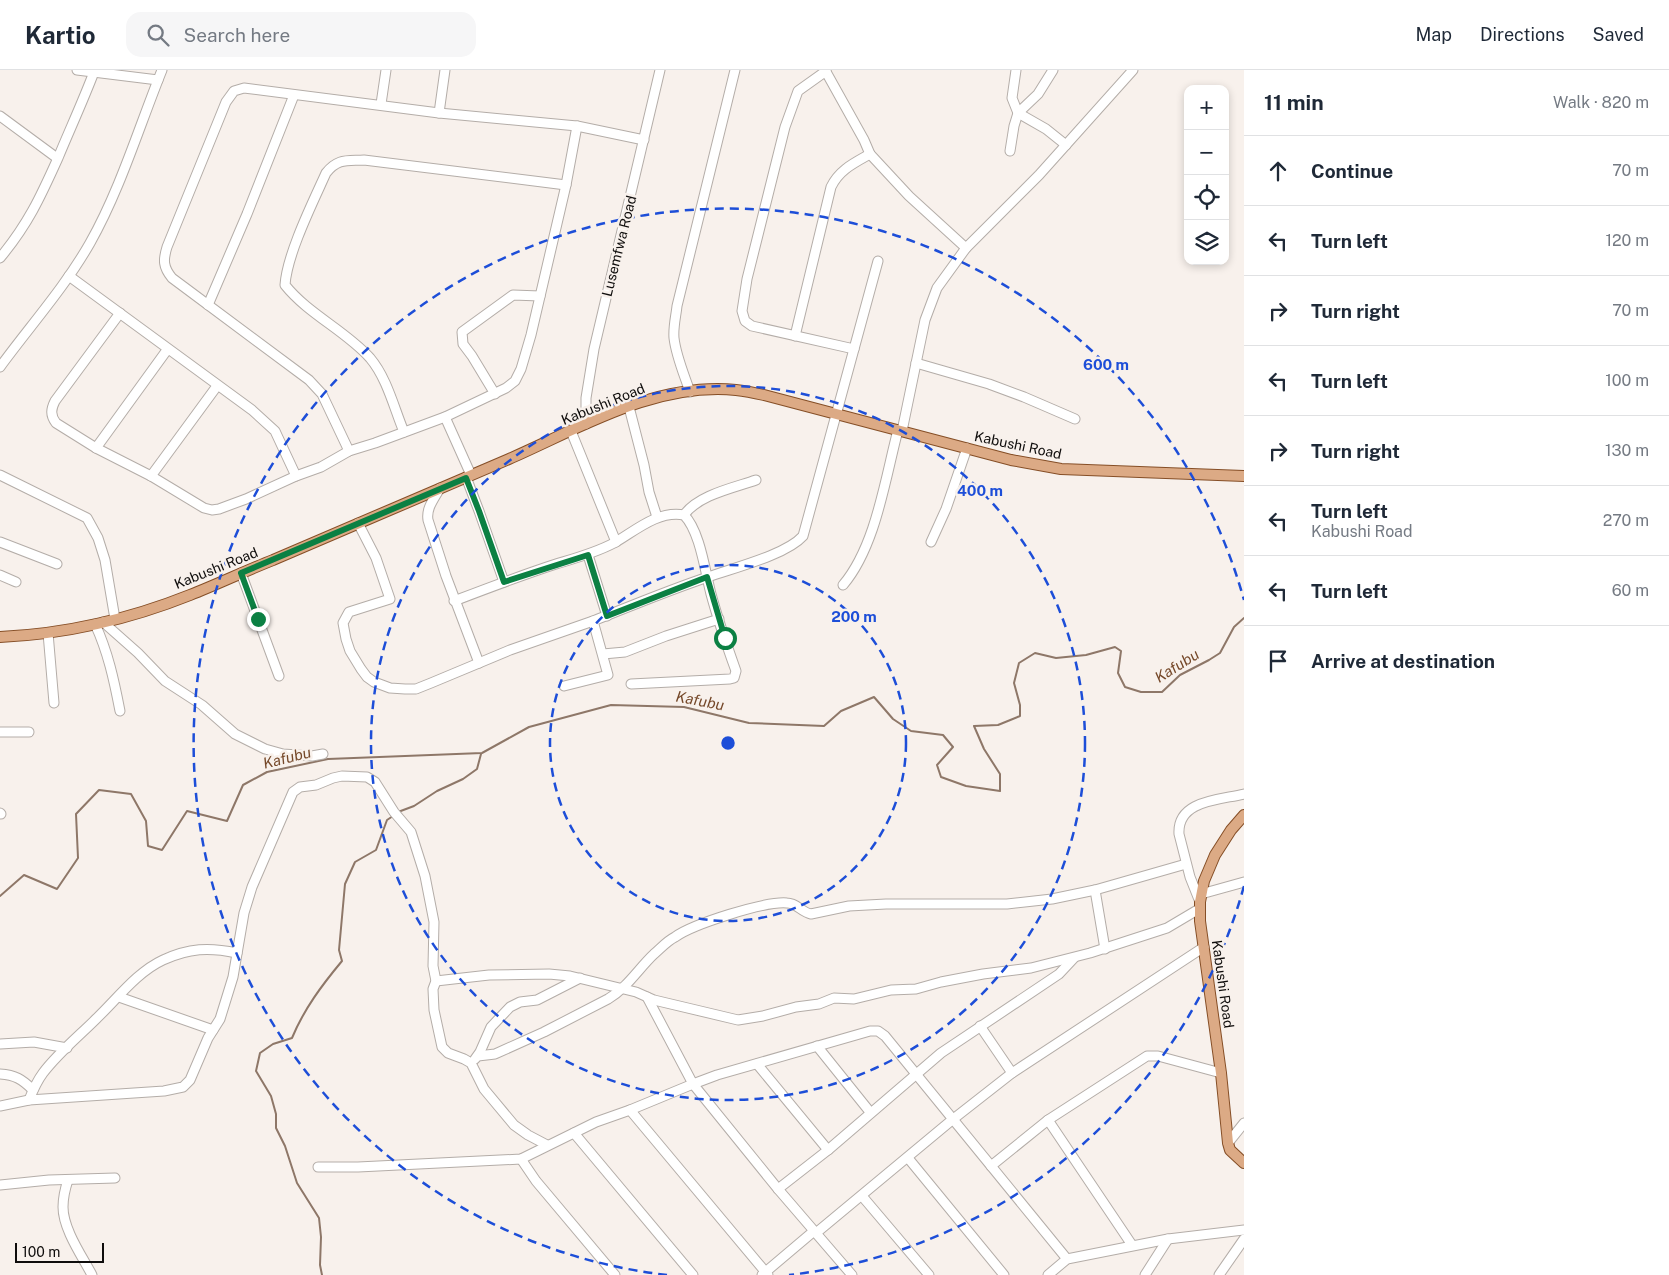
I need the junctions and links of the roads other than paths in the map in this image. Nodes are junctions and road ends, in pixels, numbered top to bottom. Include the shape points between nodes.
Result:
1 (77, 70) edge
2 (162, 70) edge
3 (386, 70) edge
4 (445, 70) edge
5 (660, 70) edge
6 (735, 70) edge
7 (826, 70) edge
8 (1016, 70) edge
9 (1053, 70) edge
10 (1133, 70) edge
11 (94, 72) junction
12 (158, 80) junction
13 (294, 95) junction
14 (382, 104) junction
15 (439, 113) junction
16 (1018, 113) junction
17 (0, 116) edge
18 (577, 126) junction
19 (644, 140) junction
20 (1066, 145) junction
21 (1010, 151) dead end
22 (870, 154) junction
23 (57, 158) junction
24 (566, 185) junction
25 (966, 248) junction
26 (0, 258) edge
27 (878, 261) dead end
28 (69, 276) junction
29 (540, 296) junction
30 (208, 305) junction
31 (120, 313) junction
32 (795, 336) junction
33 (854, 349) junction
34 (168, 350) junction
35 (916, 363) junction
36 (0, 367) edge
37 (217, 386) junction
38 (690, 392) junction
39 (495, 394) junction
40 (629, 407) junction
41 (836, 415) junction
42 (445, 417) junction
43 (1075, 419) dead end
44 (586, 424) junction
45 (571, 431) junction
46 (900, 431) junction
47 (404, 432) junction
48 (96, 448) junction
49 (967, 448) junction
50 (349, 451) junction
51 (0, 475) edge
52 (151, 476) junction
53 (296, 476) junction
54 (468, 476) junction
55 (1244, 476) edge
56 (756, 480) dead end
57 (440, 488) junction
58 (684, 515) junction
59 (657, 517) junction
60 (358, 523) junction
61 (0, 542) edge
62 (616, 542) junction
63 (931, 542) dead end
64 (588, 555) junction
65 (57, 564) dead end
66 (241, 573) junction
67 (0, 575) edge
68 (707, 577) junction
69 (16, 582) dead end
70 (504, 582) junction
71 (843, 585) dead end
72 (454, 601) junction
73 (607, 616) junction
74 (115, 620) junction
75 (719, 620) junction
76 (593, 621) junction
77 (99, 623) junction
78 (48, 633) junction
79 (0, 637) edge
80 (603, 654) junction
81 (479, 663) junction
82 (279, 676) dead end
83 (631, 684) dead end
84 (564, 686) dead end
85 (54, 703) dead end
86 (120, 710) dead end
87 (0, 732) edge
88 (29, 732) dead end
89 (323, 754) dead end
90 (1244, 794) edge
91 (1244, 815) edge
92 (1186, 864) junction
93 (1244, 882) edge
94 (1096, 890) junction
95 (1200, 902) junction
96 (1204, 947) junction
97 (1105, 949) junction
98 (237, 953) junction
99 (1074, 958) junction
100 (580, 978) junction
101 (436, 981) junction
102 (622, 989) junction
103 (118, 997) junction
104 (646, 997) junction
105 (980, 1026) junction
106 (213, 1030) junction
107 (0, 1044) edge
108 (817, 1046) junction
109 (67, 1048) junction
110 (478, 1056) junction
111 (470, 1063) junction
112 (757, 1064) junction
113 (1012, 1073) junction
114 (0, 1074) edge
115 (916, 1074) junction
116 (1221, 1074) junction
117 (693, 1084) junction
118 (33, 1090) junction
119 (29, 1100) junction
120 (0, 1106) edge
121 (630, 1110) junction
122 (870, 1112) junction
123 (952, 1120) junction
124 (1048, 1120) junction
125 (1244, 1123) edge
126 (574, 1133) junction
127 (1228, 1143) junction
128 (547, 1145) junction
129 (828, 1150) junction
130 (908, 1158) junction
131 (520, 1159) junction
132 (1244, 1163) edge
133 (991, 1166) junction
134 (318, 1167) dead end
135 (115, 1178) dead end
136 (68, 1180) junction
137 (0, 1185) edge
138 (778, 1189) junction
139 (862, 1196) junction
140 (1244, 1230) edge
141 (815, 1232) junction
142 (1168, 1239) junction
143 (1244, 1239) edge
144 (1132, 1245) junction
145 (1067, 1259) junction
146 (1056, 1271) edge
147 (765, 1274) edge
148 (92, 1275) edge
149 (615, 1275) edge
150 (693, 1275) edge
151 (852, 1275) edge
152 (929, 1275) edge
153 (1004, 1275) edge
154 (1048, 1275) edge
155 (1146, 1275) edge
156 (1219, 1275) edge

1 - 11 street
2 - 12 street
3 - 14 street
4 - 15 street
5 - 19 street, Lusemfwa Road
6 - 38 street via 674,327 678,356
7 - 22 street
7 - 32 street via 798,91 793,102 747,279 742,311 745,321 752,326
8 - 16 street via 1012,98
9 - 16 street via 1038,94
10 - 20 street
11 - 12 street
11 - 23 street
12 - 28 street via 103,216
13 - 14 street
13 - 30 street
13 - 30 street via 244,88 234,91 215,126 163,258 165,269 172,278
14 - 15 street
15 - 18 street
16 - 20 street
16 - 21 street
17 - 23 street
18 - 19 street
18 - 24 street
19 - 44 street, Lusemfwa Road via 594,349 586,398
20 - 25 street
22 - 25 street via 909,196
22 - 32 street via 844,170 831,187
23 - 26 street via 32,213
24 - 29 street
24 - 47 street via 364,160 341,161 326,173 285,275 285,285 370,358 380,373
25 - 35 street via 944,276 932,299
27 - 33 street
28 - 31 street
28 - 36 street
29 - 39 street via 521,369 515,381
29 - 39 street via 513,296 462,332 463,344
30 - 50 street via 322,394
31 - 34 street
31 - 48 street via 52,407 52,418 56,423
32 - 33 street
33 - 41 street
34 - 37 street
34 - 48 street
35 - 43 street via 989,384
35 - 46 street
37 - 52 street
37 - 53 street via 275,431
38 - 40 main road, Kabushi Road via 656,397
38 - 41 main road, Kabushi Road via 736,390
39 - 42 street
40 - 44 main road, Kabushi Road
40 - 59 street
41 - 46 main road, Kabushi Road
41 - 68 street via 803,536 798,542 764,558
42 - 47 street
42 - 54 street
44 - 45 main road, Kabushi Road
45 - 54 main road, Kabushi Road
45 - 62 street
46 - 49 main road, Kabushi Road
46 - 71 street via 878,514 853,573
47 - 50 street
48 - 52 street
49 - 55 main road, Kabushi Road via 1061,469
49 - 63 street
50 - 53 street via 321,467
51 - 74 street via 87,518 105,560
52 - 53 street via 204,508 219,510
54 - 57 main road, Kabushi Road
54 - 70 street
56 - 58 street via 700,500
57 - 60 main road, Kabushi Road
57 - 72 street via 427,514
58 - 59 street
58 - 68 street via 690,521
59 - 62 street
60 - 66 main road, Kabushi Road
60 - 81 street via 376,558 390,600 349,612 343,622 350,651 367,677 390,688 416,689
61 - 65 street
62 - 64 street
64 - 70 street
64 - 73 street
66 - 74 main road, Kabushi Road via 190,595
66 - 82 street
67 - 69 street
68 - 73 street
68 - 75 street
70 - 72 street
72 - 81 street
73 - 76 street
74 - 77 main road, Kabushi Road
75 - 80 street via 625,652
75 - 83 street via 736,671 734,678
76 - 80 street
76 - 81 street
77 - 78 main road, Kabushi Road
77 - 86 street
77 - 89 street via 138,653 165,681 202,705 235,734 283,754
78 - 79 main road, Kabushi Road
78 - 85 street
80 - 84 street via 608,675
87 - 88 street
90 - 92 street via 1199,804 1185,813 1178,828
91 - 95 main road, Kabushi Road via 1215,855
92 - 94 street
92 - 95 street
93 - 95 street
94 - 97 street
94 - 102 street via 1007,904 867,905 811,914 792,903 776,903 696,926 676,936
95 - 96 main road, Kabushi Road
95 - 97 street via 1167,928
96 - 113 street
96 - 116 main road, Kabushi Road
97 - 99 street
98 - 101 street via 252,887 293,792 342,776 367,778 375,782 411,832 417,847 434,922
98 - 103 street via 213,948 181,953 149,968
98 - 106 street via 220,1019
99 - 104 street via 916,989 891,990 854,999 834,998 738,1020
99 - 105 street via 1059,974
100 - 101 street via 542,974 489,975
100 - 102 street
100 - 110 street via 537,1000 510,1007 491,1027
101 - 111 street via 434,1010 442,1047
102 - 104 street
102 - 110 street via 544,1032 495,1054
103 - 106 street
103 - 109 street
104 - 117 street
105 - 113 street
105 - 115 street
106 - 119 street via 190,1080 183,1087
107 - 109 street via 34,1042
108 - 112 street
108 - 115 street via 878,1031
108 - 122 street
109 - 118 street via 46,1069
110 - 111 street
111 - 128 street via 484,1089 514,1125
112 - 117 street
112 - 129 street
113 - 123 street
114 - 118 street via 12,1074
115 - 122 street
115 - 123 street
116 - 124 street via 1158,1056 1147,1056
116 - 127 main road, Kabushi Road
117 - 121 street
117 - 138 street
118 - 119 street
119 - 120 street
121 - 126 street
121 - 147 street
122 - 129 street
123 - 130 street
123 - 133 street
124 - 133 street
124 - 144 street
125 - 127 street
126 - 128 street
126 - 150 street
127 - 132 main road via 1230,1150
128 - 131 street
129 - 138 street
130 - 139 street
130 - 153 street
131 - 134 street
131 - 149 street
133 - 145 street
135 - 136 street
136 - 137 street
136 - 148 street via 62,1209
138 - 141 street
139 - 141 street
139 - 152 street
140 - 142 street
141 - 147 street
141 - 151 street
142 - 144 street
142 - 155 street
143 - 156 street
144 - 145 street
145 - 146 street
146 - 154 street

